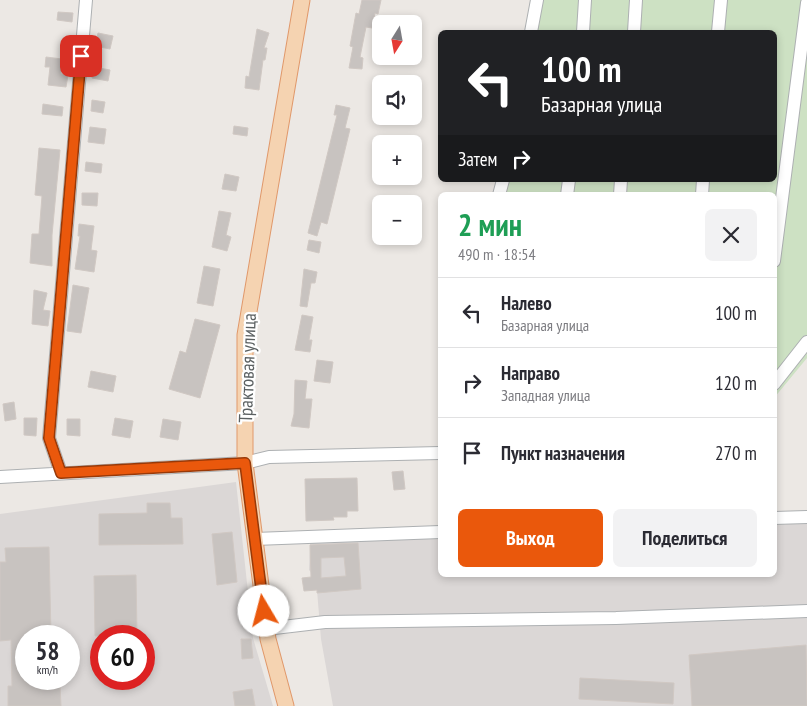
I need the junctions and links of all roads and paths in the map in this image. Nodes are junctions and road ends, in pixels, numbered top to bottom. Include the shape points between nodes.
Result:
1 (86, 0) edge
2 (302, 0) edge
3 (537, 0) edge
4 (585, 0) edge
5 (636, 0) edge
6 (721, 0) edge
7 (807, 3) edge
8 (531, 30) edge
9 (582, 30) edge
10 (634, 30) edge
11 (718, 30) edge
12 (777, 238) edge
13 (807, 342) edge
14 (777, 380) edge
15 (438, 452) edge
16 (245, 463) junction
17 (61, 473) junction
18 (0, 477) edge
19 (807, 516) edge
20 (777, 518) edge
21 (438, 532) edge
22 (255, 539) junction
23 (807, 610) edge
24 (266, 629) junction
25 (286, 706) edge

1 - 17 street via 49,438
2 - 16 main road, Трактовая улица via 245,336
3 - 8 street
4 - 9 street
5 - 10 street
6 - 11 street
7 - 12 street
13 - 14 street
15 - 16 street via 270,457
16 - 17 street
16 - 22 main road, Трактовая улица
17 - 18 street
19 - 20 street
21 - 22 street
22 - 24 main road, Трактовая улица
23 - 24 street via 606,618 325,622
24 - 25 main road, Трактовая улица

